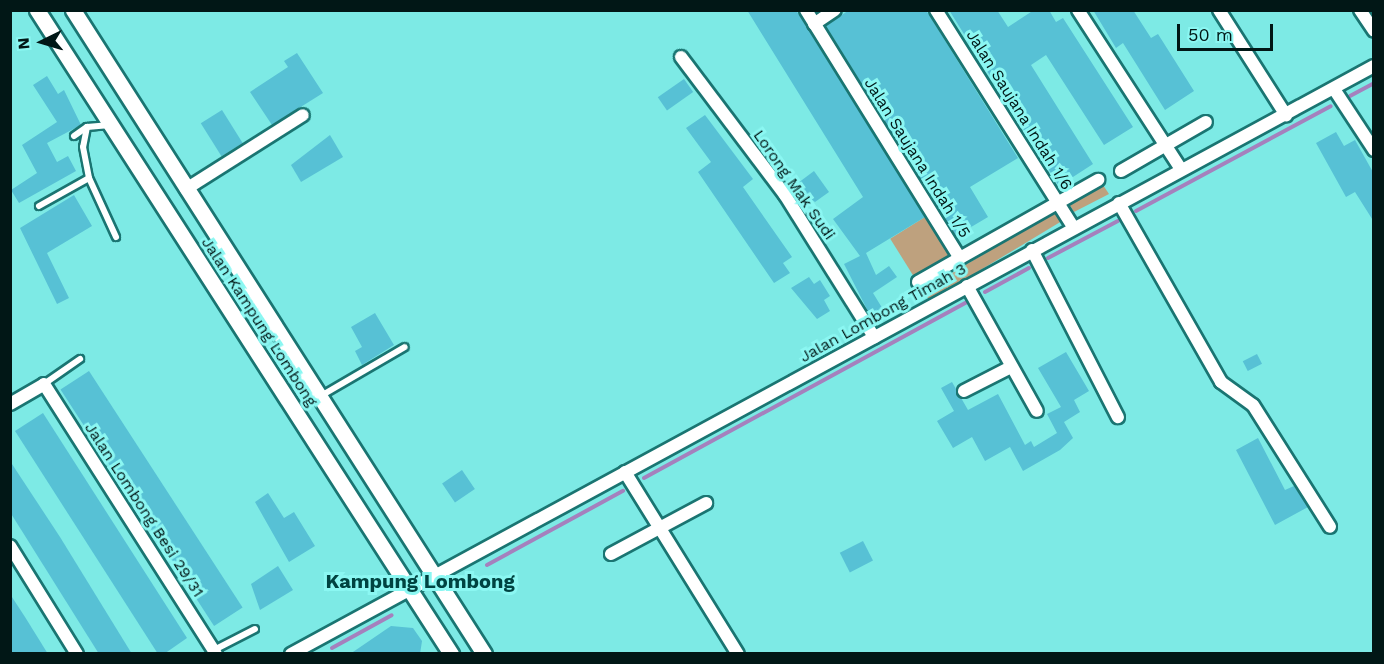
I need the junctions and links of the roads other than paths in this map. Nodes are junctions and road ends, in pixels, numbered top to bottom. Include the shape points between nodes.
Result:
1 (37, 10) edge
2 (74, 10) edge
3 (806, 10) edge
4 (835, 10) edge
5 (936, 10) edge
6 (1078, 10) edge
7 (1219, 10) edge
8 (1360, 10) edge
9 (814, 24) junction
10 (1374, 31) edge
11 (681, 57) dead end
12 (1374, 66) edge
13 (1334, 89) junction
14 (303, 115) dead end
15 (1287, 115) junction
16 (1206, 122) dead end
17 (110, 125) junction
18 (87, 127) junction
19 (74, 136) dead end
20 (1166, 146) junction
21 (1374, 150) edge
22 (1181, 169) junction
23 (1121, 171) dead end
24 (89, 178) junction
25 (1098, 180) dead end
26 (186, 189) junction
27 (1059, 203) junction
28 (1119, 203) junction
29 (39, 206) dead end
30 (1073, 227) junction
31 (116, 237) dead end
32 (1032, 250) junction
33 (960, 258) junction
34 (918, 282) dead end
35 (966, 286) junction
36 (874, 337) junction
37 (405, 347) dead end
38 (80, 359) dead end
39 (1011, 367) junction
40 (44, 384) junction
41 (964, 391) dead end
42 (319, 397) junction
43 (10, 404) edge
44 (1037, 411) dead end
45 (1118, 417) dead end
46 (625, 472) junction
47 (706, 503) dead end
48 (1330, 527) dead end
49 (660, 528) junction
50 (10, 546) edge
51 (611, 554) dead end
52 (435, 576) junction
53 (410, 590) junction
54 (255, 628) dead end
55 (309, 650) edge
56 (213, 652) edge
57 (77, 654) edge
58 (291, 654) edge
59 (451, 654) edge
60 (484, 654) edge
61 (738, 654) edge

1 - 17 street, Jalan Kampung Lombong
2 - 26 street, Jalan Kampung Lombong
3 - 9 street, Jalan Saujana Indah 1/5
4 - 9 street
5 - 27 street, Jalan Saujana Indah 1/6
6 - 20 street
7 - 15 street
8 - 10 street
9 - 33 street, Jalan Saujana Indah 1/5
11 - 36 street, Lorong Mak Sudi via 785,195
12 - 13 street, Jalan Lombong Timah 3
13 - 15 street, Jalan Lombong Timah 3
13 - 21 street
14 - 26 street
15 - 22 street, Jalan Lombong Timah 3
16 - 20 street
17 - 18 lane
17 - 53 street, Jalan Kampung Lombong
18 - 19 lane
18 - 24 lane via 83,147
20 - 22 street
20 - 23 street
22 - 28 street, Jalan Lombong Timah 3
24 - 29 lane
24 - 31 lane
25 - 27 street, Jalan Saujana Indah 1/5
26 - 42 street, Jalan Kampung Lombong
27 - 30 street, Jalan Saujana Indah 1/6
27 - 33 street, Jalan Saujana Indah 1/5
28 - 30 street, Jalan Lombong Timah 3
28 - 48 street via 1221,382 1253,405
30 - 32 street, Jalan Lombong Timah 3
32 - 35 street, Jalan Lombong Timah 3
32 - 45 street
33 - 34 street
35 - 36 street, Jalan Lombong Timah 3
35 - 39 street
36 - 46 street, Jalan Lombong Timah 3
37 - 42 lane
38 - 40 lane
39 - 41 street
39 - 44 street
40 - 43 street
40 - 56 street, Jalan Lombong Besi 29/31
42 - 52 street, Jalan Kampung Lombong
46 - 49 street
46 - 52 street, Jalan Lombong Timah 3
47 - 49 street
49 - 51 street
49 - 61 street
50 - 57 street
52 - 53 street, Jalan Lombong Timah 3
52 - 60 street, Jalan Kampung Lombong
53 - 55 street, Jalan Lombong Timah 3
53 - 59 street, Jalan Kampung Lombong
54 - 56 lane
55 - 58 street, Jalan Lombong Timah 3

